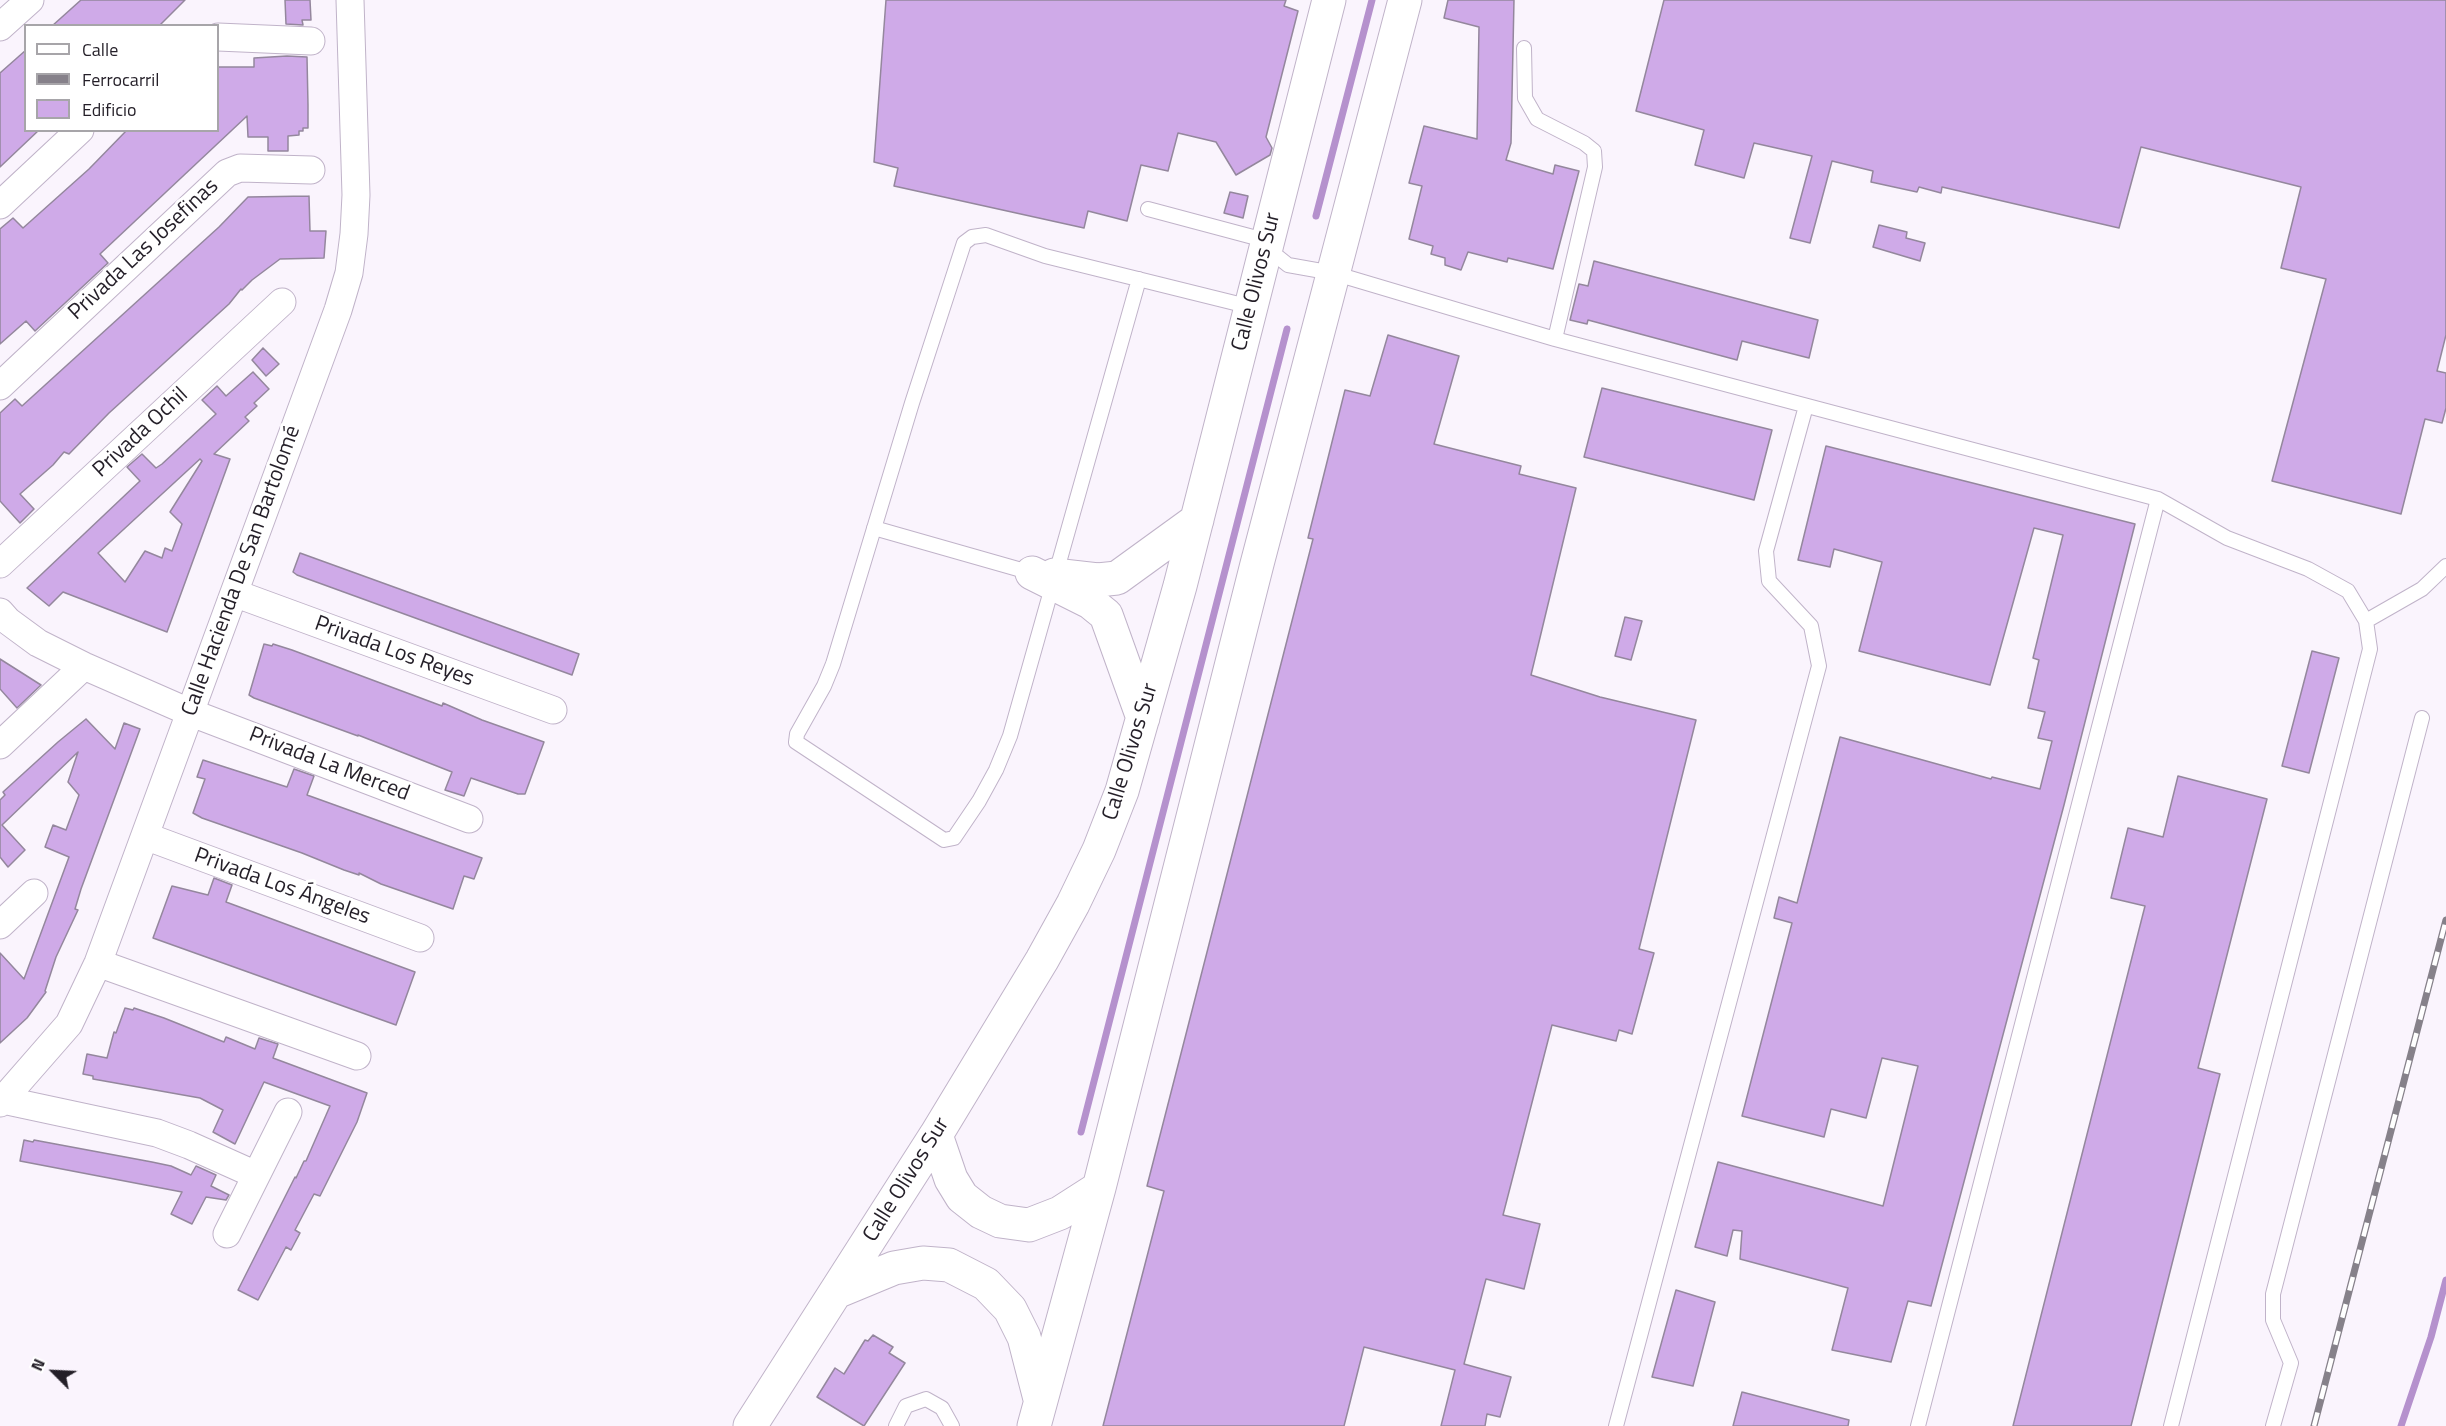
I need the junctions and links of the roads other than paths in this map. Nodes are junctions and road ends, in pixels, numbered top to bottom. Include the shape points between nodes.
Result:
1 (30, 0) edge
2 (350, 0) edge
3 (1329, 0) edge
4 (1405, 0) edge
5 (0, 27) edge
6 (219, 37) edge
7 (311, 41) dead end
8 (1524, 48) dead end
9 (78, 132) edge
10 (311, 171) dead end
11 (0, 205) edge
12 (1148, 209) dead end
13 (1265, 247) junction
14 (1333, 273) junction
15 (1139, 279) junction
16 (282, 302) dead end
17 (1251, 307) junction
18 (1555, 339) junction
19 (0, 386) edge
20 (1806, 406) junction
21 (2158, 499) junction
22 (1197, 520) junction
23 (874, 528) junction
24 (0, 564) edge
25 (2446, 566) edge
26 (1046, 577) junction
27 (1117, 578) junction
28 (234, 593) junction
29 (0, 612) edge
30 (1106, 615) junction
31 (2366, 621) junction
32 (84, 666) junction
33 (553, 710) dead end
34 (189, 712) junction
35 (1143, 718) junction
36 (2422, 718) dead end
37 (0, 745) edge
38 (469, 819) dead end
39 (145, 836) junction
40 (34, 893) dead end
41 (0, 925) edge
42 (420, 938) dead end
43 (98, 963) junction
44 (357, 1056) dead end
45 (2, 1102) edge
46 (288, 1112) dead end
47 (936, 1135) junction
48 (256, 1175) junction
49 (1099, 1188) junction
50 (227, 1234) dead end
51 (836, 1292) junction
52 (1037, 1414) edge
53 (750, 1426) edge
54 (896, 1426) edge
55 (952, 1426) edge
56 (1616, 1426) edge
57 (1918, 1426) edge
58 (2171, 1426) edge
59 (2273, 1426) edge

1 - 5 street
2 - 28 street, Calle Hacienda De San Bartolomé via 356,195 349,273
3 - 13 main road, Calle Olivos Sur
4 - 14 main road
6 - 7 street
8 - 18 lane via 1525,98 1537,119 1594,151 1595,167
9 - 11 street
10 - 19 street, Privada Las Josefinas via 240,168 227,173
12 - 13 lane via 1253,237
13 - 14 lane via 1288,265
13 - 17 main road, Calle Olivos Sur
14 - 18 lane
14 - 49 main road
15 - 17 lane
15 - 23 lane via 1045,256 986,235 964,243
15 - 26 lane
16 - 24 street, Privada Ochil
17 - 22 main road, Calle Olivos Sur
18 - 20 lane
20 - 21 lane
20 - 56 lane via 1766,551 1769,581 1811,626 1819,666
21 - 31 lane via 2227,538 2308,569 2348,591
21 - 57 lane
22 - 27 main road
22 - 35 main road, Calle Olivos Sur
23 - 26 lane
23 - 26 lane via 833,664 796,742 944,840 954,838 979,801 1010,736
25 - 31 lane via 2422,589
26 - 27 main road
26 - 30 main road
27 - 30 main road
28 - 33 street, Privada Los Reyes
28 - 34 street, Calle Hacienda De San Bartolomé
29 - 32 street, Privada La Merced via 38,643
30 - 35 main road
31 - 58 lane via 2370,649
32 - 34 street, Privada La Merced
32 - 37 street
34 - 38 street, Privada La Merced
34 - 39 street, Calle Hacienda De San Bartolomé
35 - 47 main road, Calle Olivos Sur via 1122,791 1073,904
36 - 59 lane via 2273,1294 2273,1320 2291,1363
39 - 42 street, Privada Los Ángeles
39 - 43 street, Calle Hacienda De San Bartolomé
40 - 41 street
43 - 44 street
43 - 45 street, Calle Hacienda De San Bartolomé via 69,1024
45 - 48 street via 157,1132
46 - 48 street
47 - 49 main road via 951,1179 962,1197 1000,1221 1029,1225 1060,1213
47 - 51 main road, Calle Olivos Sur
48 - 50 street
49 - 52 main road
51 - 52 main road via 894,1268 923,1263 949,1265 986,1284 1010,1309 1024,1337
51 - 53 main road, Calle Olivos Sur
54 - 55 lane via 906,1406 926,1399 942,1408

